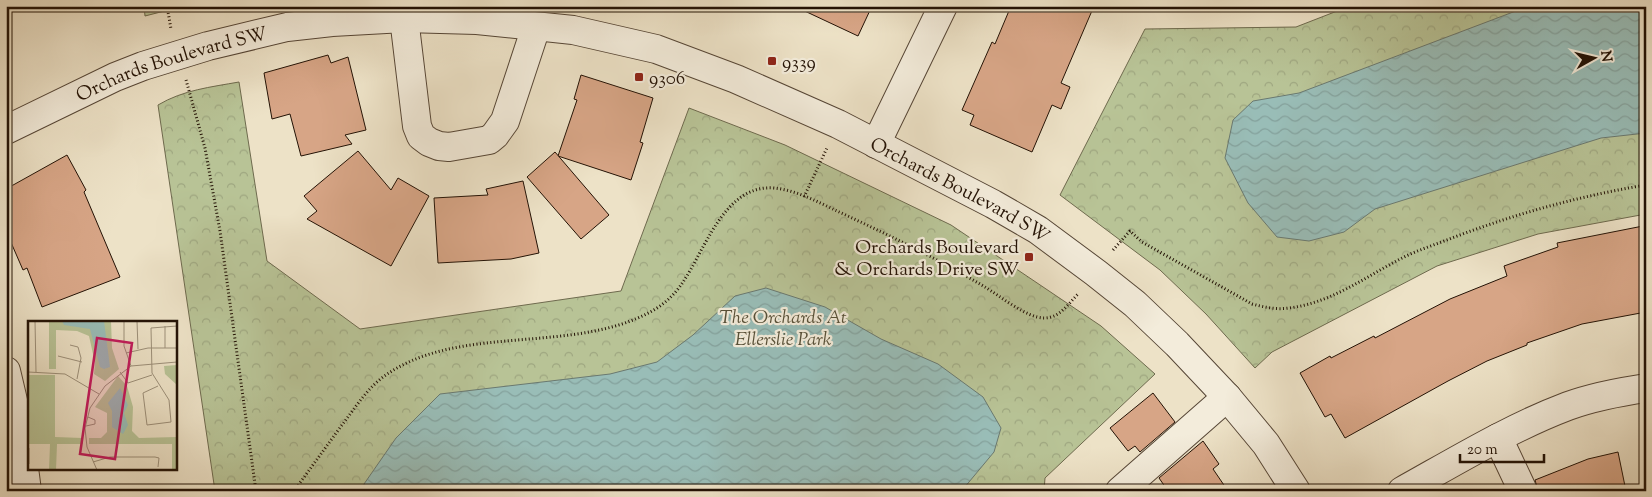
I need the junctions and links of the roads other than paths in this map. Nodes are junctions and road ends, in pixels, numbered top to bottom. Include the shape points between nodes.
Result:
1 (943, 6) edge
2 (404, 18) junction
3 (536, 27) junction
4 (6, 130) edge
5 (876, 144) junction
6 (6, 371) edge
7 (1646, 388) edge
8 (1228, 397) junction
9 (1498, 438) junction
10 (27, 491) edge
11 (1120, 491) edge
12 (1296, 491) edge
13 (1402, 491) edge
14 (1522, 491) edge

1 - 5 street
2 - 3 street, Orchards Boulevard SW via 477,20
2 - 3 street via 417,126 421,136 429,142 449,147 489,140 495,135 505,121
2 - 4 street, Orchards Boulevard SW via 287,27 208,46 115,77
3 - 5 street, Orchards Boulevard SW via 573,30 656,49 736,79
5 - 8 street, Orchards Boulevard SW via 1038,230 1135,304
6 - 10 street via 18,422
7 - 9 street via 1596,397 1569,406
8 - 11 street
8 - 12 street, Orchards Boulevard SW via 1266,444
9 - 13 street
9 - 14 street

